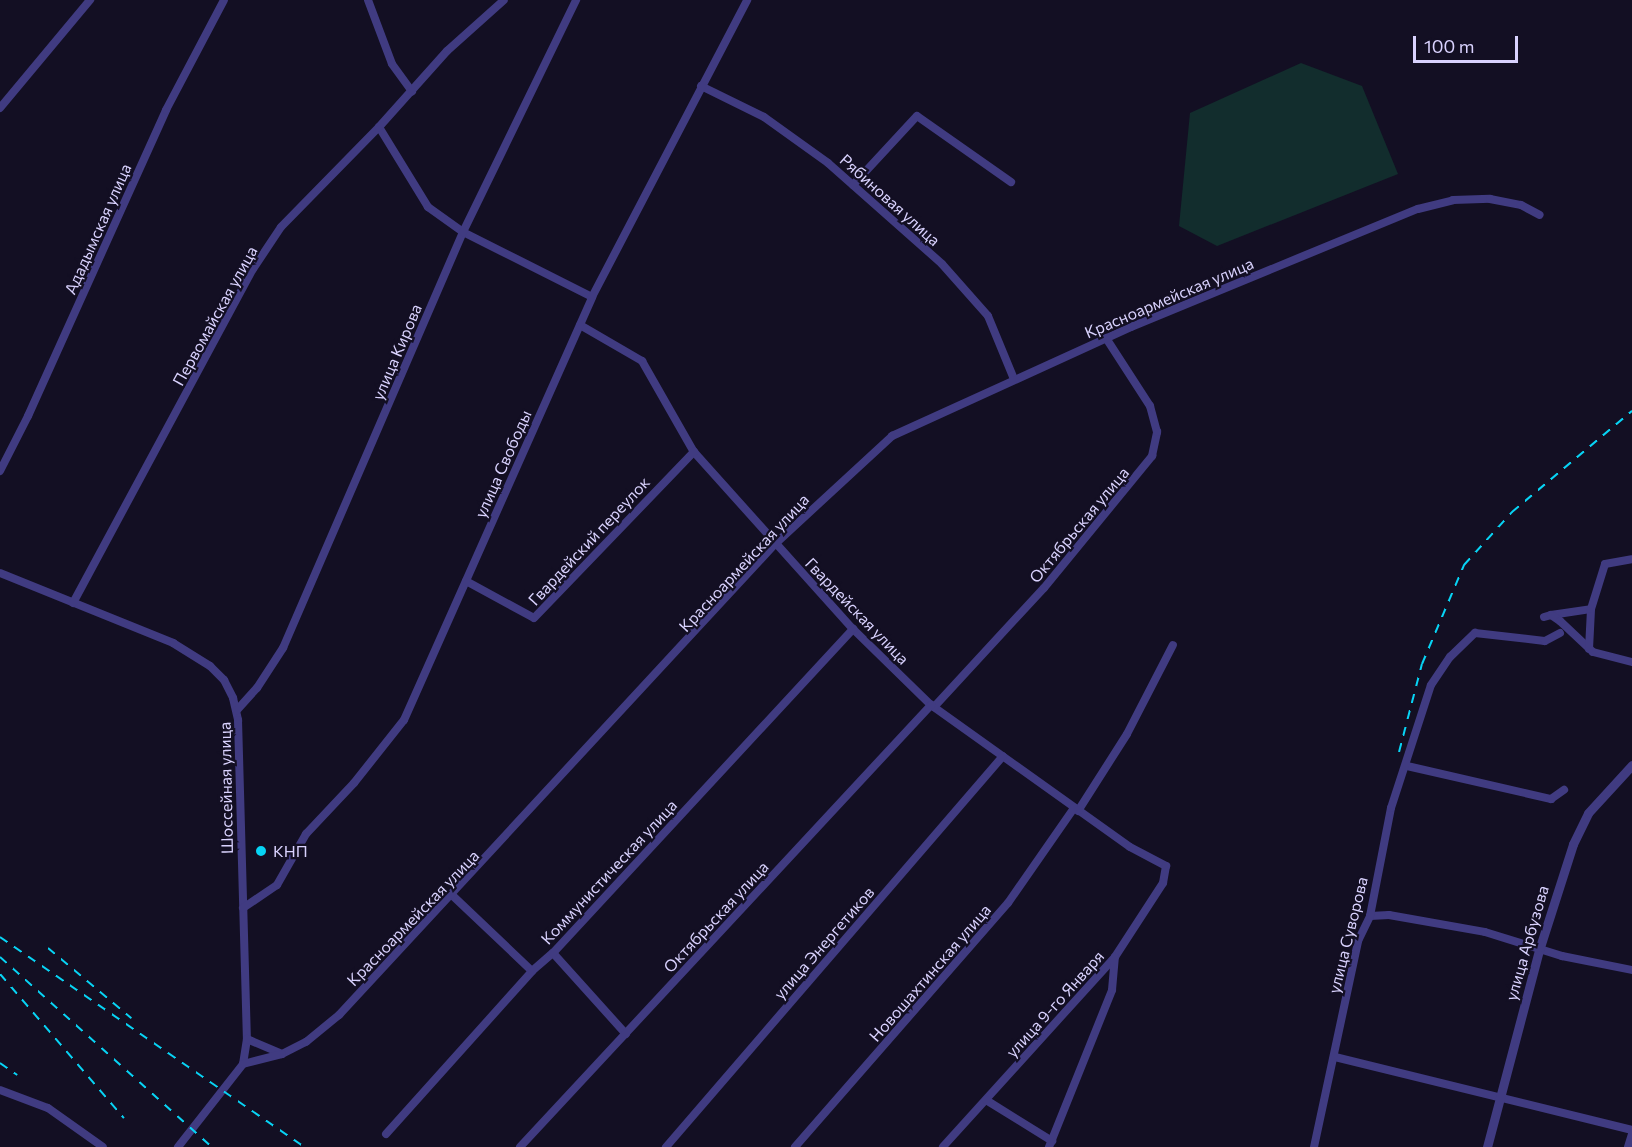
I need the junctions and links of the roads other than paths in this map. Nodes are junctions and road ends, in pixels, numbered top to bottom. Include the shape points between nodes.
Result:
1 (90, 0) edge
2 (224, 0) edge
3 (368, 0) edge
4 (504, 0) edge
5 (576, 0) edge
6 (747, 0) edge
7 (701, 86) junction
8 (412, 92) junction
9 (0, 108) edge
10 (379, 128) junction
11 (1011, 182) dead end
12 (853, 185) junction
13 (1540, 214) dead end
14 (463, 232) junction
15 (592, 297) junction
16 (580, 325) junction
17 (1106, 338) junction
18 (1014, 379) junction
19 (694, 453) junction
20 (0, 471) edge
21 (774, 545) junction
22 (1632, 559) edge
23 (0, 573) edge
24 (466, 581) junction
25 (73, 603) junction
26 (1591, 609) junction
27 (853, 629) junction
28 (1560, 633) dead end
29 (1173, 645) dead end
30 (1589, 648) junction
31 (1632, 662) edge
32 (932, 706) junction
33 (237, 710) junction
34 (1003, 756) junction
35 (1632, 765) edge
36 (1407, 766) junction
37 (1564, 790) dead end
38 (1076, 809) junction
39 (1167, 866) joint
40 (453, 896) junction
41 (243, 908) junction
42 (1370, 916) junction
43 (1540, 947) junction
44 (553, 953) junction
45 (1115, 957) junction
46 (1632, 970) edge
47 (532, 971) junction
48 (626, 1034) junction
49 (247, 1039) junction
50 (282, 1054) junction
51 (1335, 1057) junction
52 (243, 1064) junction
53 (0, 1090) edge
54 (1499, 1098) junction
55 (986, 1100) junction
56 (1632, 1132) edge
57 (386, 1134) dead end
58 (1051, 1144) edge
59 (103, 1147) edge
60 (178, 1147) edge
61 (520, 1147) edge
62 (666, 1147) edge
63 (795, 1147) edge
64 (943, 1147) edge
65 (1314, 1147) edge
66 (1487, 1147) edge
67 (1628, 1147) edge

1 - 9 street
2 - 20 street, Ададымская улица via 166,110
3 - 8 street via 392,64
4 - 8 street, Первомайская улица via 447,51
5 - 14 street, улица Кирова
6 - 7 street, улица Свободы
7 - 12 street, Рябиновая улица via 764,117
7 - 15 street, улица Свободы
8 - 10 street, Первомайская улица
10 - 14 street via 392,144 421,200
10 - 25 street, Первомайская улица via 281,228 253,269
11 - 12 street via 917,116
12 - 18 street, Рябиновая улица via 976,299
13 - 17 street, Красноармейская улица via 1521,205 1490,199 1433,203
14 - 15 street
14 - 33 street, улица Кирова via 283,648
15 - 16 street, улица Свободы
16 - 19 street, Гвардейская улица via 642,361
16 - 24 street, улица Свободы
17 - 18 street, Красноармейская улица
17 - 32 street, Октябрьская улица via 1150,406 1157,432 1152,456 1044,588
18 - 21 street, Красноармейская улица via 892,436
19 - 21 street, Гвардейская улица
19 - 24 street, Гвардейский переулок via 534,618
21 - 27 street, Гвардейская улица
21 - 40 street, Красноармейская улица
22 - 26 street via 1605,564
23 - 25 street, Шоссейная улица
24 - 41 street, улица Свободы via 404,720 354,783 306,834 277,885
25 - 33 street, Шоссейная улица via 173,644 210,666 224,680
26 - 30 street
26 - 30 street via 1548,616
27 - 32 street, Гвардейская улица
27 - 44 street, Коммунистическая улица
28 - 36 street, улица Суворова via 1545,641 1481,632 1468,639 1431,685
29 - 38 street, Новошахтинская улица via 1127,734
30 - 31 street
32 - 34 street, Гвардейская улица
32 - 48 street, Октябрьская улица
33 - 41 street, Шоссейная улица
34 - 38 street, Гвардейская улица
34 - 62 street, улица Энергетиков
35 - 43 street, улица Арбузова via 1588,813 1573,844
36 - 37 street via 1551,799
36 - 42 street, улица Суворова via 1391,808
38 - 39 street, Гвардейская улица via 1130,847
38 - 63 street, Новошахтинская улица via 1008,903
39 - 45 street, улица 9-го Января via 1163,883
40 - 47 street
40 - 50 street, Красноармейская улица via 339,1015 306,1042
41 - 49 street, Шоссейная улица
42 - 43 street via 1442,923
42 - 51 street, улица Суворова via 1358,941
43 - 46 street via 1594,964
43 - 54 street, улица Арбузова
44 - 47 street, Коммунистическая улица
44 - 48 street
45 - 55 street, улица 9-го Января
45 - 58 street via 1112,990
47 - 57 street, Коммунистическая улица
48 - 61 street, Октябрьская улица
49 - 50 street
49 - 52 street, Шоссейная улица
50 - 52 street, Красноармейская улица
51 - 54 street
51 - 65 street, улица Суворова
52 - 60 street
53 - 59 street via 48,1108
54 - 56 street
54 - 66 street, улица Арбузова
55 - 58 street
55 - 64 street, улица 9-го Января
56 - 67 street

